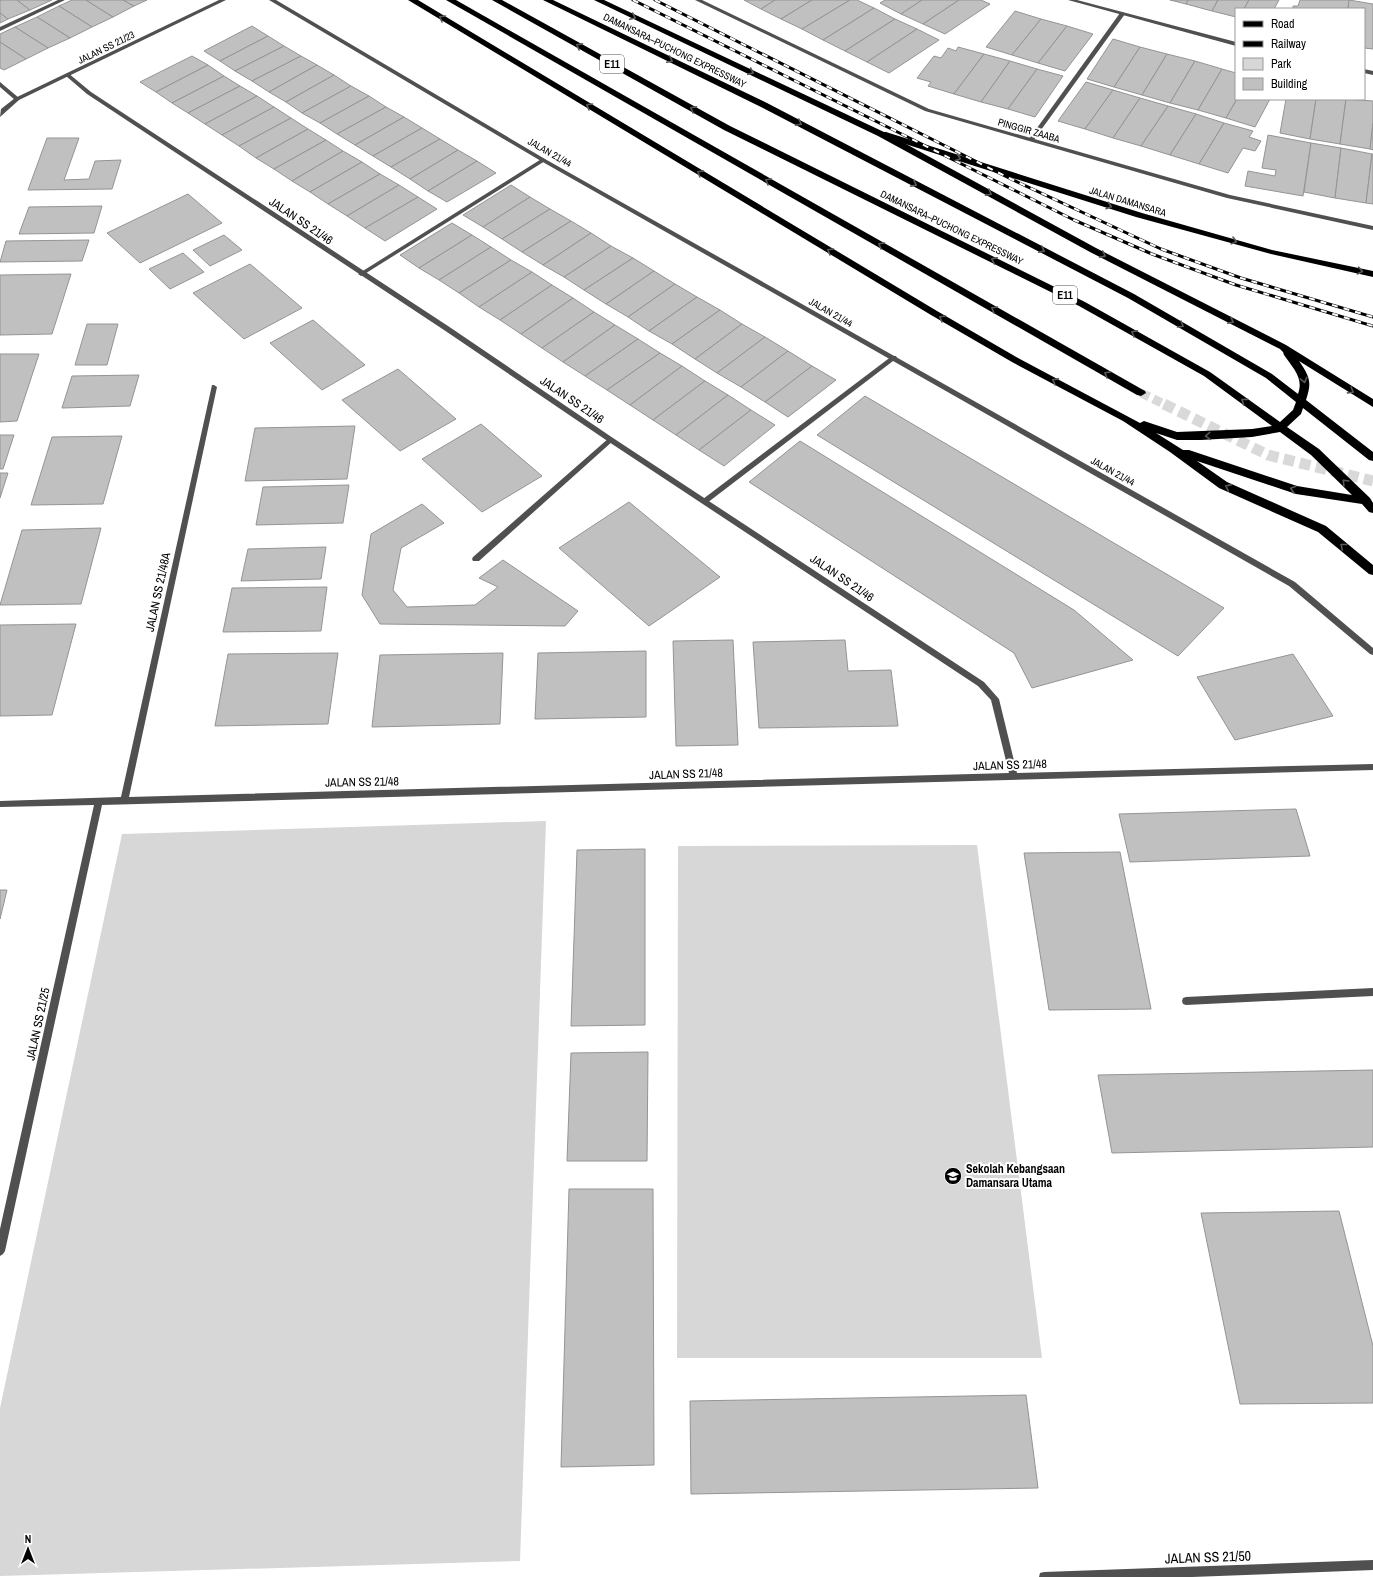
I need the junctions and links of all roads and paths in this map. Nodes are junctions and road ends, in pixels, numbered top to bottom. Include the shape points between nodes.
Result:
1 (62, 0) edge
2 (223, 0) edge
3 (272, 0) edge
4 (412, 0) edge
5 (450, 0) edge
6 (496, 0) edge
7 (547, 0) edge
8 (598, 0) edge
9 (698, 0) edge
10 (1071, 0) edge
11 (1122, 14) junction
12 (0, 29) edge
13 (1235, 44) edge
14 (68, 75) junction
15 (0, 84) edge
16 (17, 99) junction
17 (0, 115) edge
18 (881, 134) junction
19 (1030, 140) junction
20 (544, 160) junction
21 (1373, 228) edge
22 (361, 274) junction
23 (1373, 274) edge
24 (1283, 347) junction
25 (894, 358) junction
26 (214, 387) dead end
27 (1140, 393) tunnel mouth
28 (1373, 404) edge
29 (1127, 419) junction
30 (611, 440) junction
31 (1174, 449) junction
32 (1373, 457) edge
33 (705, 501) junction
34 (1373, 501) edge
35 (1373, 510) edge
36 (476, 559) dead end
37 (1373, 571) edge
38 (1373, 652) edge
39 (1373, 767) edge
40 (1014, 777) junction
41 (99, 801) junction
42 (124, 801) junction
43 (0, 804) edge
44 (1373, 992) edge
45 (1186, 1000) dead end
46 (0, 1251) edge
47 (1373, 1565) edge
48 (1044, 1577) edge

1 - 12 street
2 - 14 street, JALAN SS 21/23
3 - 20 street, JALAN 21/44
29 -> 4 highway via 1015,360 934,313
27 -> 5 highway
35 -> 6 highway, DAMANSARA–PUCHONG EXPRESSWAY / E11 via 1315,452 1207,374 1082,304 727,128
7 -> 32 highway, DAMANSARA–PUCHONG EXPRESSWAY / E11 via 764,105 1131,296 1269,376
8 -> 18 highway
9 - 19 street, PINGGIR ZAABA via 927,110
10 - 11 street
11 - 13 street
11 - 19 street
14 - 16 street, JALAN SS 21/23
14 - 22 street, JALAN SS 21/46 via 88,93
15 - 16 street
16 - 17 street, JALAN SS 21/23
18 -> 23 main road, JALAN DAMANSARA via 1140,215 1271,252
18 -> 24 highway via 1093,250
19 - 21 street, PINGGIR ZAABA via 1229,197
20 - 22 street
20 - 25 street, JALAN 21/44
22 - 30 street, JALAN SS 21/46 via 446,328
24 -> 28 highway
24 -> 29 highway via 1303,374 1306,386 1297,412 1280,428 1252,433 1177,436
25 - 33 street
25 - 38 street, JALAN 21/44 via 1292,584
26 - 42 street, JALAN SS 21/48A
29 - 31 highway
30 - 33 street, JALAN SS 21/46
30 - 36 street
34 -> 31 highway via 1296,490
37 -> 31 highway via 1322,529 1222,485
33 - 40 street, JALAN SS 21/46 via 981,684 995,699
39 - 40 street, JALAN SS 21/48
40 - 42 street, JALAN SS 21/48
41 - 42 street, JALAN SS 21/48
41 - 43 street, JALAN SS 21/48
41 - 46 street, JALAN SS 21/25
44 - 45 street
47 - 48 street, JALAN SS 21/50

